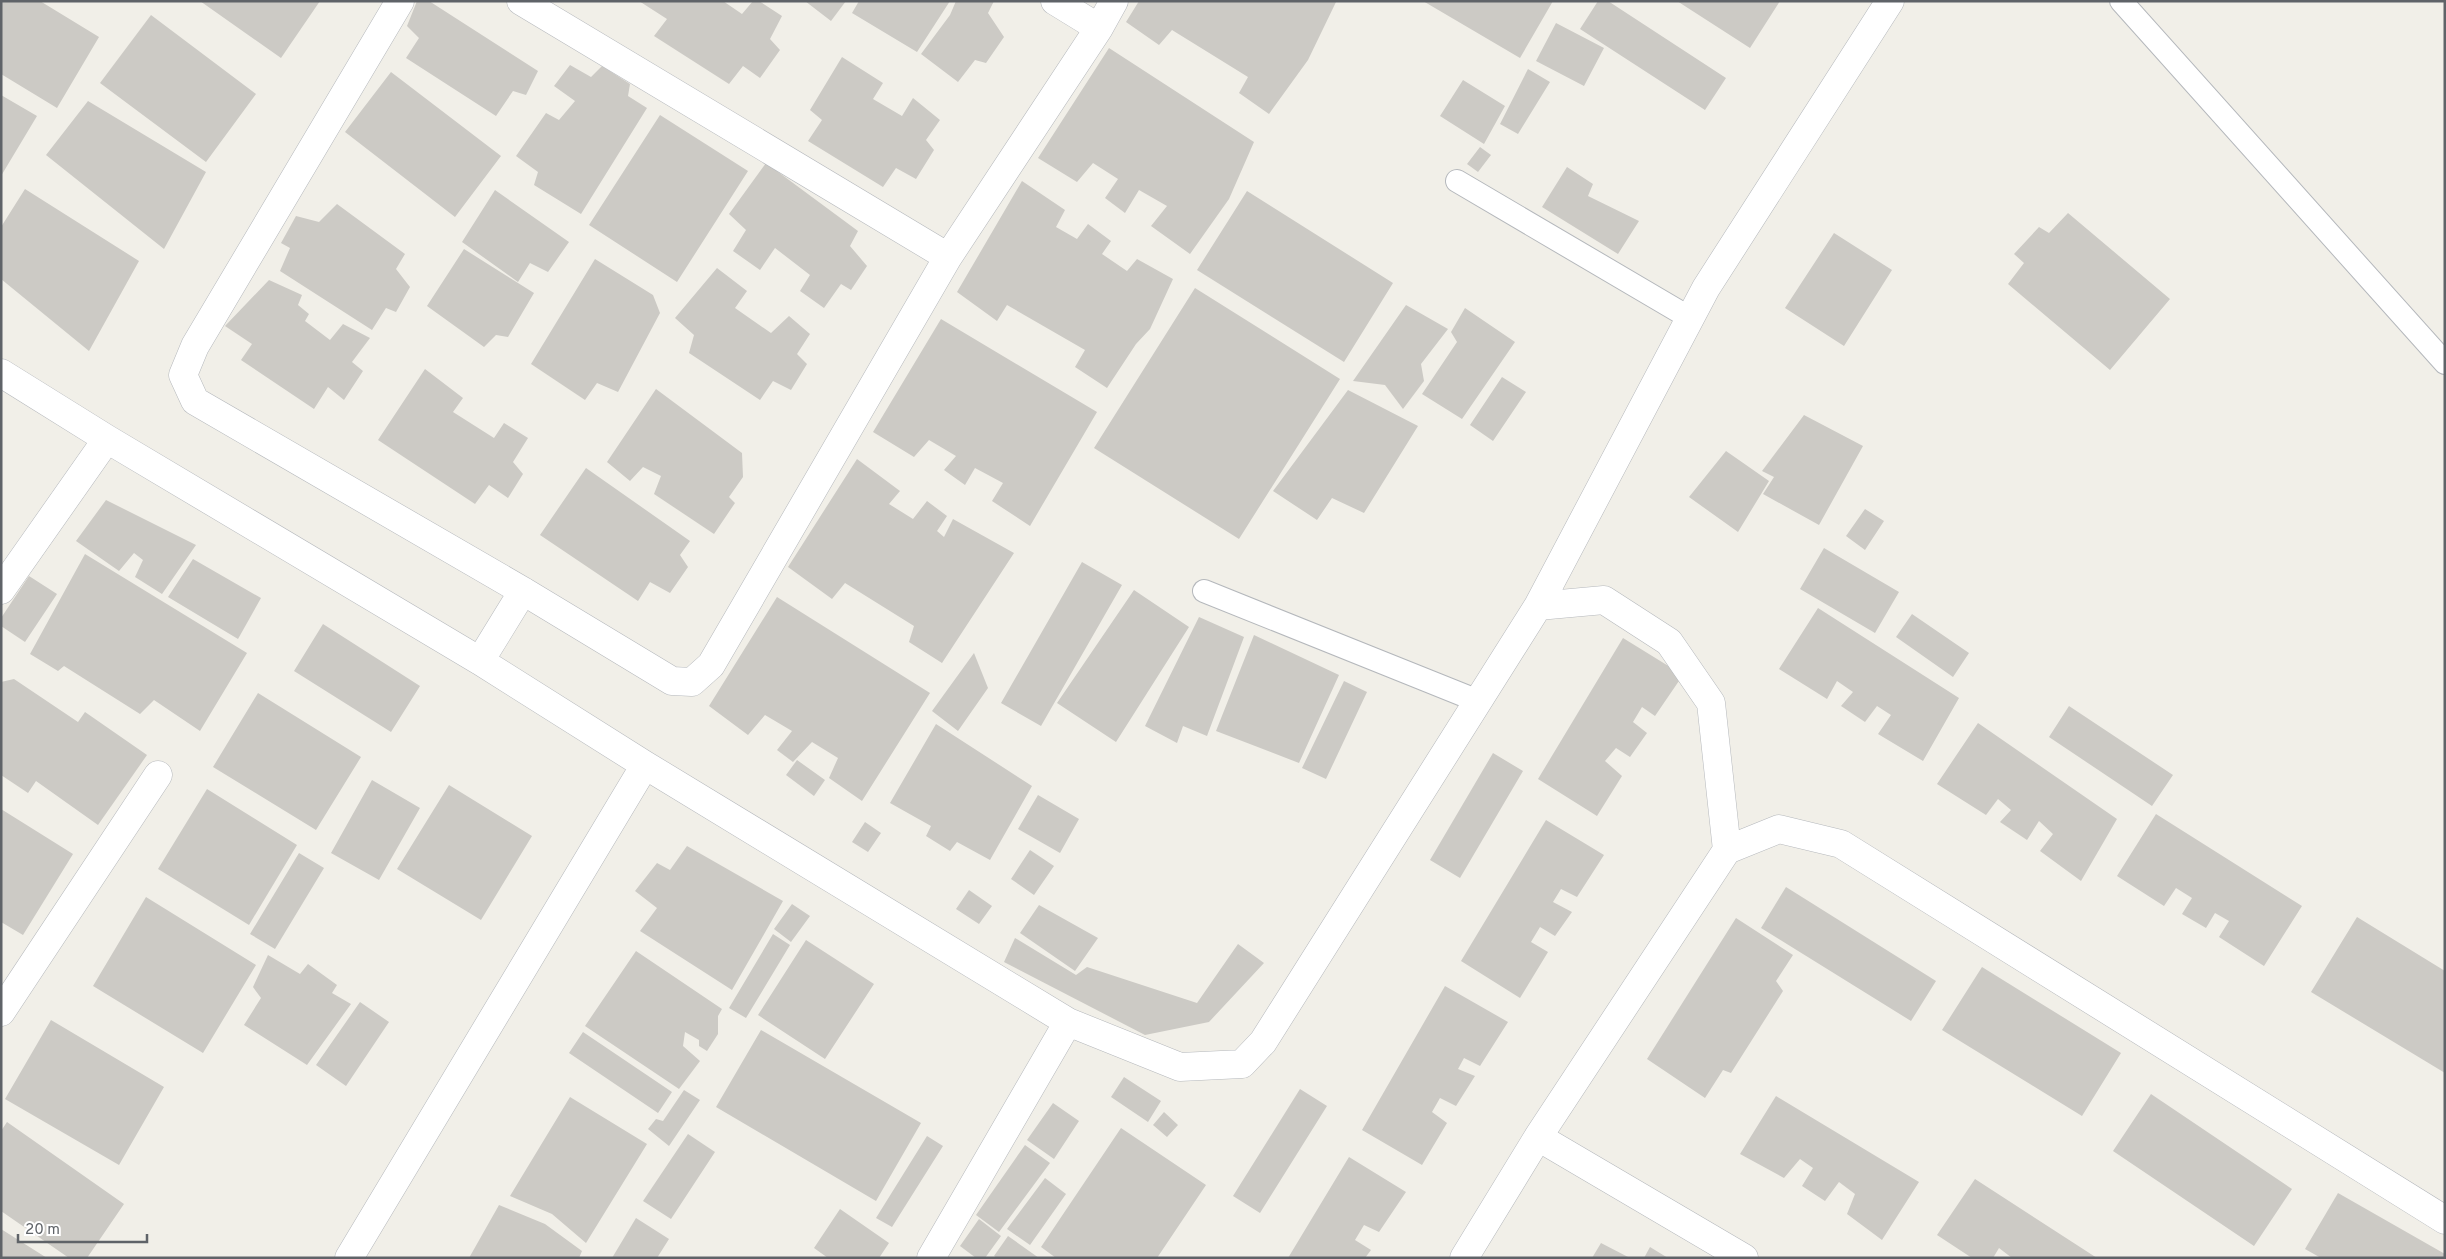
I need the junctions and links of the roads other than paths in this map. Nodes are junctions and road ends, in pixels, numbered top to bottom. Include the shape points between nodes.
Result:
1 (400, 1) edge
2 (521, 1) edge
3 (1055, 1) edge
4 (1114, 1) edge
5 (1890, 1) edge
6 (2121, 1) edge
7 (1099, 28) junction
8 (1457, 180) dead end
9 (948, 257) junction
10 (1690, 318) junction
11 (2445, 364) edge
12 (1, 373) edge
13 (107, 439) junction
14 (1, 590) edge
15 (524, 591) junction
16 (1204, 591) dead end
17 (1538, 606) junction
18 (480, 661) junction
19 (1478, 701) junction
20 (645, 765) junction
21 (158, 775) dead end
22 (1727, 850) junction
23 (1, 1012) edge
24 (1068, 1022) junction
25 (1538, 1137) junction
26 (2445, 1220) edge
27 (349, 1258) edge
28 (931, 1258) edge
29 (1464, 1258) edge
30 (1744, 1258) edge

1 - 15 street via 195,346 183,375 195,401
2 - 9 street
3 - 7 street
4 - 7 street
5 - 10 street
6 - 11 lane
7 - 9 street
8 - 10 lane
9 - 15 street via 711,665 692,682 672,681
10 - 17 street
12 - 13 street
13 - 14 street
13 - 18 street
15 - 18 street
16 - 19 lane
17 - 19 street
17 - 22 street via 1604,600 1669,642 1710,703
18 - 20 street
19 - 24 street via 1263,1042 1242,1064 1180,1067
20 - 24 street
20 - 27 street
21 - 23 street
22 - 25 street
22 - 26 street via 1779,829 1841,844
24 - 28 street
25 - 29 street
25 - 30 street

